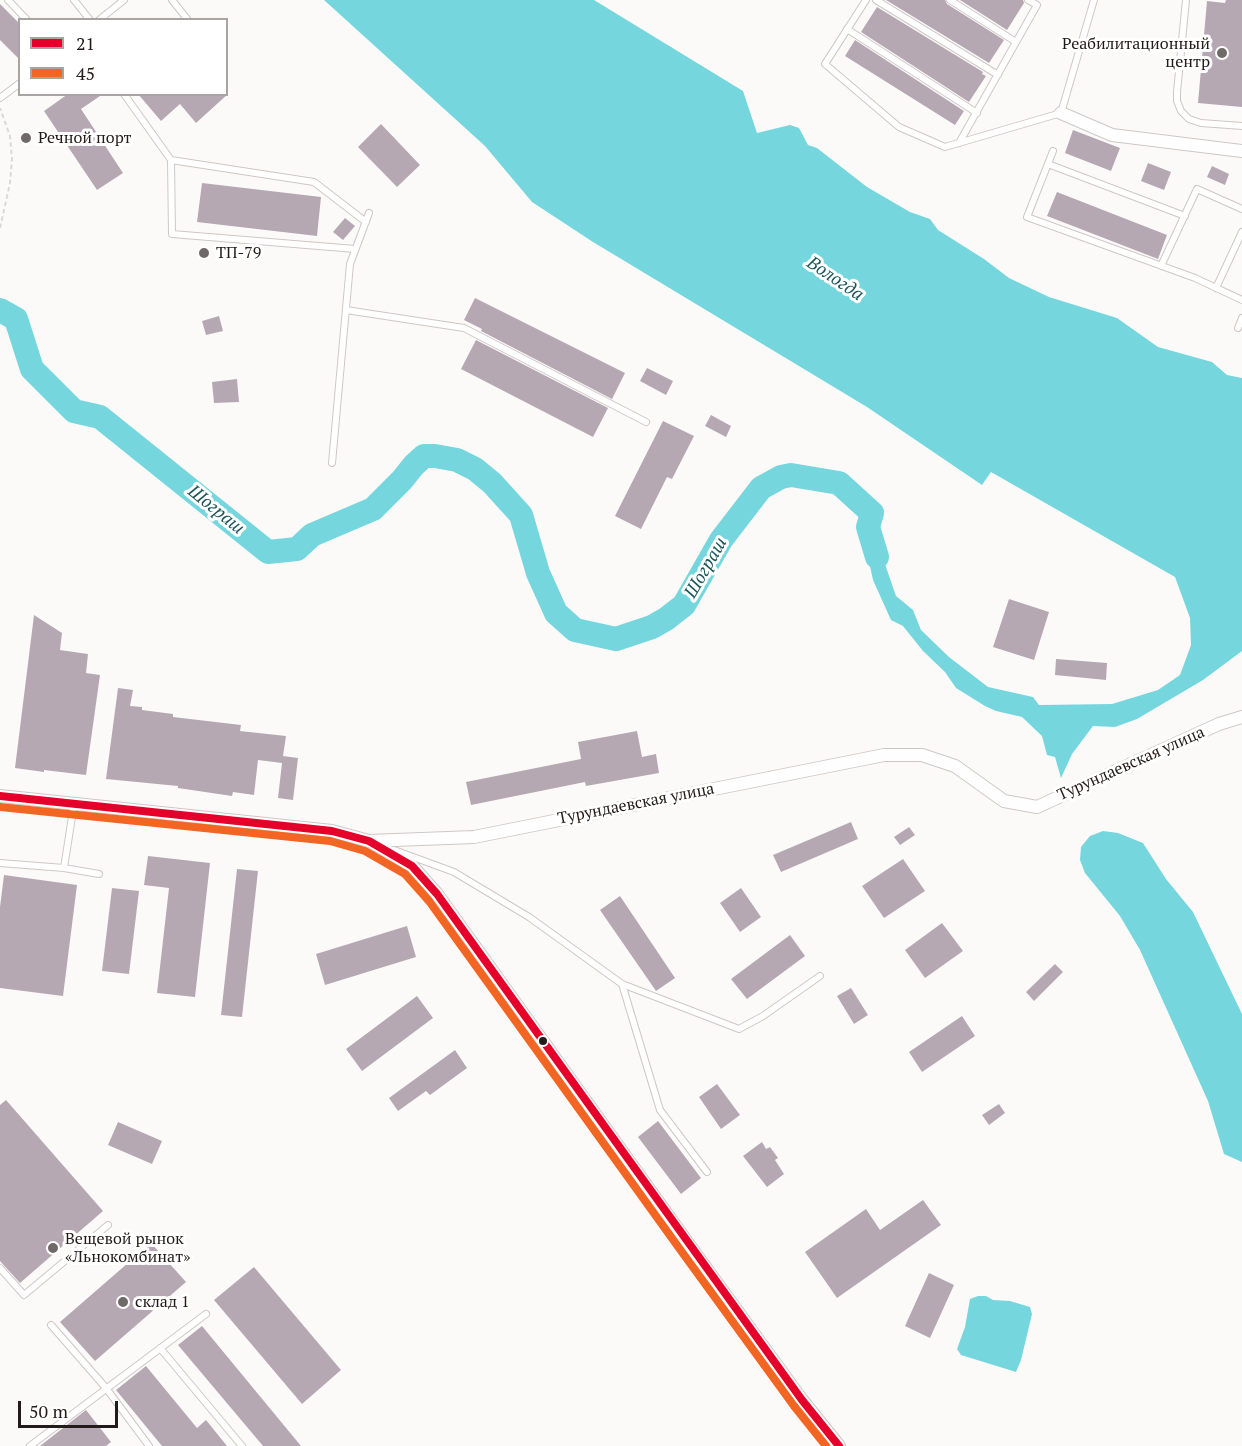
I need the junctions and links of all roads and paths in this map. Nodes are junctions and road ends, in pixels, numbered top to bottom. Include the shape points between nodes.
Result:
1 (8, 0) edge
2 (74, 0) edge
3 (124, 0) edge
4 (172, 0) edge
5 (866, 0) edge
6 (876, 0) edge
7 (950, 0) edge
8 (1029, 0) edge
9 (1094, 0) edge
10 (1186, 0) edge
11 (25, 18) edge
12 (88, 18) edge
13 (102, 18) edge
14 (186, 18) edge
15 (847, 29) junction
16 (1016, 42) junction
17 (998, 75) junction
18 (18, 84) edge
19 (125, 96) edge
20 (0, 98) edge
21 (0, 107) edge
22 (977, 112) junction
23 (1061, 113) junction
24 (1242, 126) edge
25 (960, 143) junction
26 (1053, 151) dead end
27 (1242, 151) edge
28 (171, 160) junction
29 (1048, 164) junction
30 (1242, 209) edge
31 (369, 213) dead end
32 (1185, 216) junction
33 (366, 222) junction
34 (0, 228) edge
35 (1242, 232) edge
36 (355, 249) junction
37 (1161, 266) junction
38 (1216, 288) junction
39 (1242, 300) edge
40 (346, 310) junction
41 (1242, 318) edge
42 (1238, 328) dead end
43 (646, 422) dead end
44 (332, 463) dead end
45 (1242, 717) edge
46 (0, 796) edge
47 (74, 804) junction
48 (369, 841) junction
49 (0, 863) edge
50 (64, 868) junction
51 (99, 874) dead end
52 (820, 976) dead end
53 (622, 984) junction
54 (707, 1172) dead end
55 (108, 1225) dead end
56 (0, 1268) edge
57 (206, 1314) dead end
58 (51, 1324) dead end
59 (160, 1348) junction
60 (106, 1388) junction
61 (30, 1446) edge
62 (149, 1446) edge
63 (242, 1446) edge
64 (839, 1446) edge

1 - 11 lane
2 - 12 lane
3 - 13 lane
4 - 14 lane
5 - 15 lane
6 - 17 lane
7 - 16 lane
8 - 16 lane via 1037,5
9 - 23 lane
10 - 24 lane via 1177,92 1181,111 1201,123
15 - 22 lane
15 - 25 lane via 825,64 899,127 945,147
16 - 17 lane
17 - 22 lane
18 - 20 lane
19 - 28 lane
21 - 34 path via 10,136 12,159
22 - 25 lane
23 - 25 lane
23 - 27 street via 1112,135
26 - 29 lane
28 - 33 lane via 314,182
28 - 36 lane via 172,234
29 - 32 lane
29 - 37 lane via 1027,217
30 - 32 lane via 1197,189
31 - 33 lane
32 - 37 lane
33 - 36 lane
35 - 38 lane
36 - 40 lane
37 - 38 lane
38 - 39 lane
40 - 43 lane via 464,328
40 - 44 lane
41 - 42 lane
45 - 48 street, Турундаевская улица via 1037,807 1004,801 955,766 922,755 884,755 474,837
46 - 47 street, Турундаевская улица
47 - 48 street, Турундаевская улица via 332,831
47 - 50 lane
48 - 53 lane via 454,872 529,917
48 - 64 street via 412,866 437,894
49 - 50 lane
50 - 51 lane
52 - 53 lane via 738,1029
53 - 54 lane via 660,1110
55 - 56 lane via 24,1295
57 - 59 lane
58 - 60 lane
59 - 60 lane
59 - 63 lane
60 - 61 lane
60 - 62 lane

